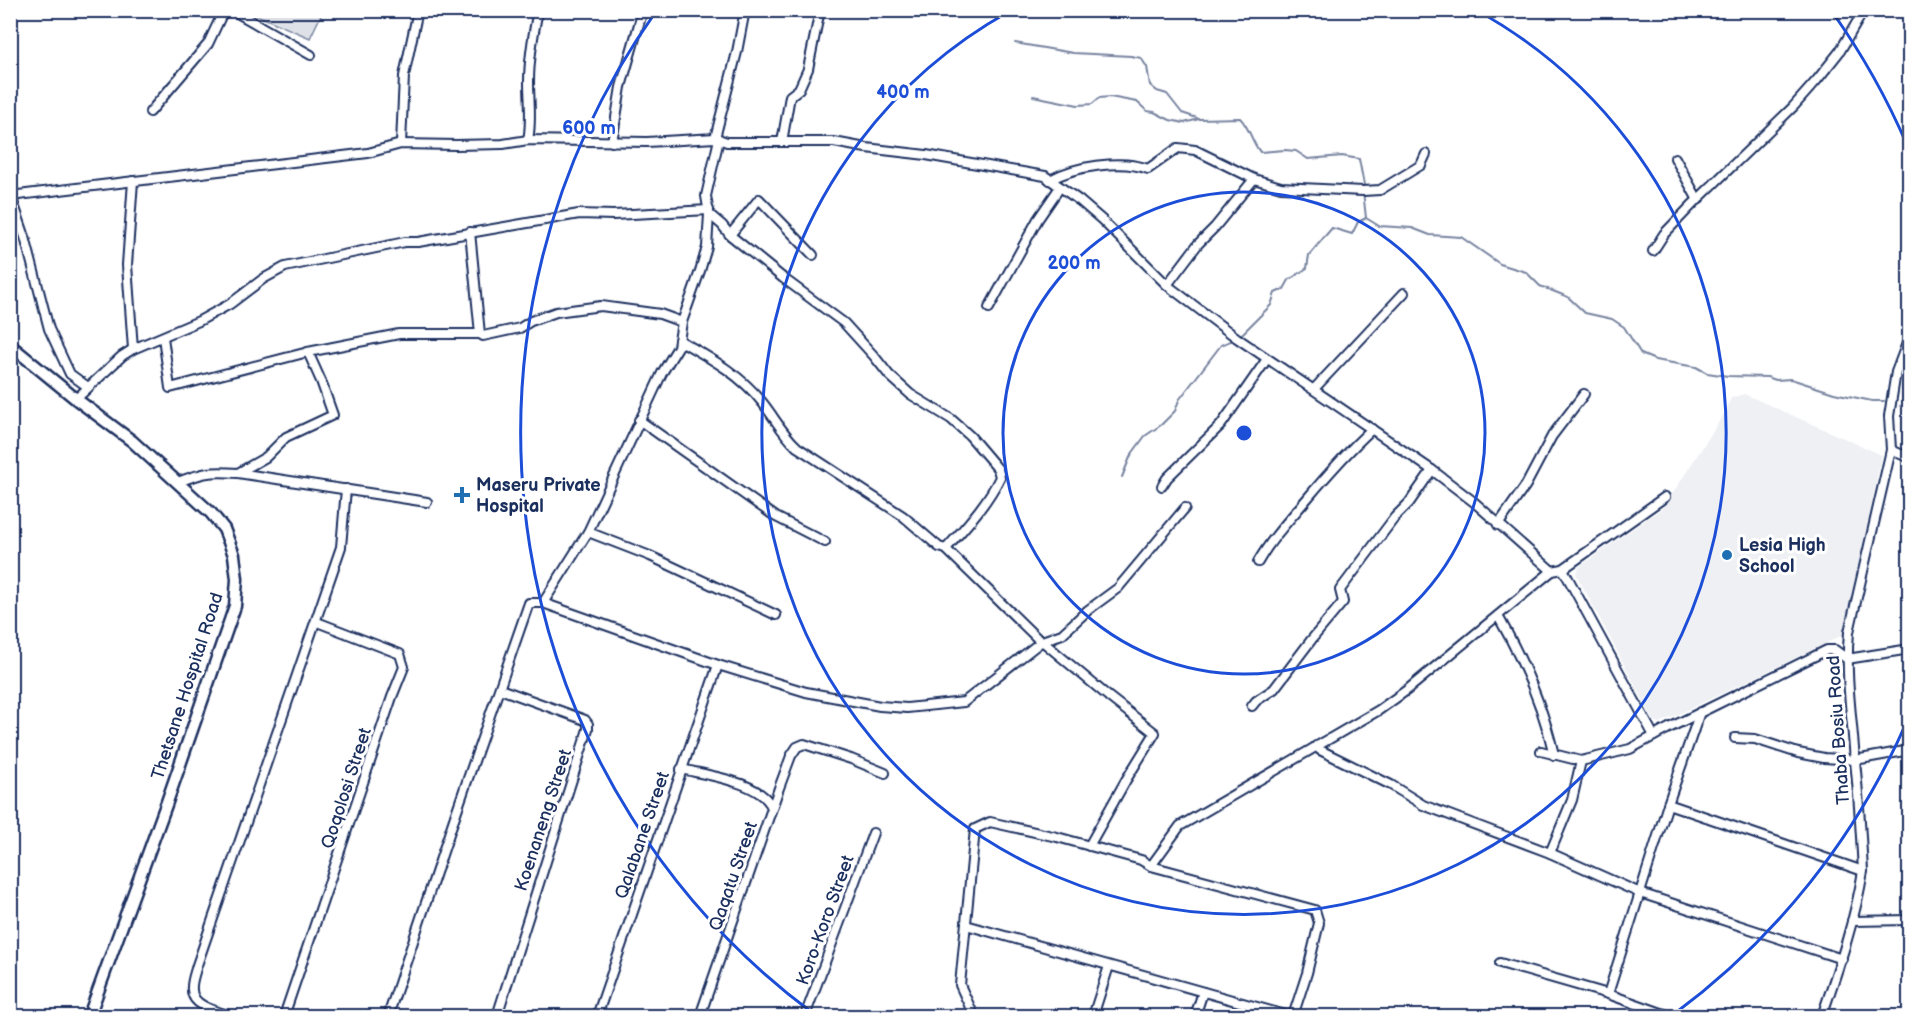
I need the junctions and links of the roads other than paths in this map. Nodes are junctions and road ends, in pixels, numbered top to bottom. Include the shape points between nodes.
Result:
1 (224, 10) edge
2 (232, 10) edge
3 (418, 10) edge
4 (538, 10) edge
5 (643, 10) edge
6 (745, 10) edge
7 (820, 10) edge
8 (1864, 10) edge
9 (311, 55) dead end
10 (150, 112) dead end
11 (717, 139) junction
12 (528, 140) junction
13 (612, 142) junction
14 (782, 142) junction
15 (401, 144) junction
16 (1426, 154) dead end
17 (1675, 158) dead end
18 (1254, 179) junction
19 (1050, 180) junction
20 (133, 181) junction
21 (1060, 187) junction
22 (11, 196) edge
23 (1698, 200) junction
24 (709, 212) junction
25 (470, 232) junction
26 (730, 235) junction
27 (1653, 251) dead end
28 (813, 255) dead end
29 (1167, 285) junction
30 (1404, 293) dead end
31 (989, 308) dead end
32 (682, 322) junction
33 (480, 334) junction
34 (1910, 335) edge
35 (163, 337) junction
36 (679, 340) junction
37 (10, 345) edge
38 (133, 350) junction
39 (308, 352) junction
40 (1267, 358) junction
41 (88, 387) junction
42 (1314, 389) junction
43 (1584, 394) dead end
44 (76, 399) junction
45 (639, 420) junction
46 (1372, 429) junction
47 (1891, 450) junction
48 (1910, 458) edge
49 (1432, 470) junction
50 (238, 473) junction
51 (178, 482) junction
52 (1162, 486) dead end
53 (346, 489) junction
54 (1665, 497) dead end
55 (427, 502) dead end
56 (1185, 508) dead end
57 (1498, 525) junction
58 (588, 532) junction
59 (825, 542) dead end
60 (946, 549) junction
61 (1258, 562) dead end
62 (1563, 568) junction
63 (1552, 571) junction
64 (543, 603) junction
65 (776, 615) dead end
66 (1498, 616) junction
67 (317, 622) junction
68 (1042, 641) junction
69 (1910, 649) edge
70 (1847, 659) junction
71 (718, 665) junction
72 (500, 688) junction
73 (1252, 706) dead end
74 (1700, 712) junction
75 (1654, 736) junction
76 (1735, 738) dead end
77 (1316, 747) junction
78 (1910, 750) edge
79 (1540, 751) dead end
80 (1554, 755) junction
81 (1855, 760) junction
82 (1581, 761) junction
83 (681, 769) junction
84 (885, 773) dead end
85 (1668, 804) junction
86 (772, 808) junction
87 (873, 833) dead end
88 (1089, 846) junction
89 (1550, 853) junction
90 (1151, 866) junction
91 (1863, 871) junction
92 (1640, 893) junction
93 (1910, 920) edge
94 (1852, 921) junction
95 (966, 925) junction
96 (1842, 959) junction
97 (1500, 963) dead end
98 (1109, 966) junction
99 (1203, 992) junction
100 (1608, 994) junction
101 (89, 1017) edge
102 (231, 1017) edge
103 (284, 1017) edge
104 (388, 1017) edge
105 (497, 1017) edge
106 (597, 1017) edge
107 (700, 1017) edge
108 (805, 1017) edge
109 (974, 1017) edge
110 (1093, 1017) edge
111 (1195, 1017) edge
112 (1288, 1017) edge
113 (1293, 1017) edge
114 (1670, 1017) edge
115 (1822, 1017) edge

1 - 10 street via 208,44
2 - 9 street
3 - 15 street via 405,76
4 - 12 street via 530,44
5 - 13 street via 621,87
6 - 11 street
7 - 14 street via 808,69 799,89 790,96
8 - 23 street via 1817,80
11 - 13 street
11 - 14 street
11 - 24 street via 706,196
12 - 13 street
12 - 15 street via 503,144
14 - 19 street via 834,142 926,155
15 - 20 street via 368,153
16 - 18 street via 1420,165 1380,190 1281,187
17 - 23 street
18 - 19 street via 1195,150 1178,148 1148,169 1137,164 1088,168
18 - 29 street
19 - 21 street
20 - 22 street
20 - 38 street via 127,265
21 - 29 street via 1102,220
21 - 31 street
22 - 41 street via 49,329 70,374
23 - 27 street
24 - 25 street via 579,214
24 - 26 street
24 - 32 street via 707,247
25 - 33 street
25 - 35 street via 285,267 230,304
26 - 28 street via 759,199
26 - 60 street via 844,323 889,375 910,394 951,419 998,469 996,486
29 - 40 street
30 - 42 street
32 - 33 street via 660,314 601,306 556,312 520,328
32 - 36 street
33 - 39 street via 399,334
34 - 47 street, Thaba Bosiu Road via 1893,387 1889,416
35 - 38 street
35 - 39 street via 170,388
36 - 45 street
36 - 60 street via 731,371 762,402 782,433 797,447
37 - 44 main road, Thetsane Hospital Road
38 - 41 street
39 - 50 street via 333,415 286,437 266,457
40 - 42 street
40 - 52 street via 1221,425
41 - 44 street
42 - 46 street
43 - 57 street via 1552,436 1526,485
44 - 51 main road, Thetsane Hospital Road
45 - 58 street
45 - 59 street via 776,517
46 - 49 street
46 - 61 street via 1268,544
47 - 48 street
47 - 70 street, Thaba Bosiu Road via 1852,614
49 - 57 street
49 - 73 street via 1340,590 1343,602 1274,689
50 - 51 street via 202,473
50 - 53 street
51 - 101 main road, Thetsane Hospital Road via 224,529 234,555 235,606
53 - 55 street
53 - 67 street via 341,547
54 - 62 street
56 - 68 street via 1118,588 1062,634
57 - 63 street
58 - 64 street
58 - 65 street via 650,556
60 - 68 street
62 - 63 street
62 - 75 street
63 - 66 street
64 - 71 street
64 - 72 street via 529,603
66 - 77 street via 1407,690
66 - 80 street via 1520,655 1548,727
67 - 102 street via 269,752 191,989 193,998 203,1006
67 - 103 street, Qoqolosi Street via 400,654 404,667
68 - 71 street via 964,702 907,708 806,692
68 - 88 street via 1155,733
69 - 70 street
70 - 74 street via 1835,650 1827,650
70 - 81 street, Thaba Bosiu Road
71 - 83 street, Qalabane Street
72 - 104 street
72 - 105 street, Koenaneng Street via 585,720 588,729
74 - 75 street
74 - 85 street
75 - 82 street via 1630,749
76 - 81 street via 1755,739 1807,755
77 - 89 street via 1424,805
77 - 90 street via 1180,826
78 - 81 street
79 - 80 street
80 - 82 street
81 - 91 street, Thaba Bosiu Road
82 - 89 street via 1572,800
83 - 86 street, Qaqatu Street via 752,789 768,799
83 - 106 street, Qalabane Street
84 - 86 street via 804,744 791,756
85 - 91 street
85 - 92 street
86 - 107 street, Qaqatu Street
87 - 108 street, Koro-Koro Street
88 - 90 street
88 - 95 street via 990,822 975,829
89 - 92 street
90 - 113 street via 1315,910 1319,923
91 - 94 street, Thaba Bosiu Road
92 - 96 street
92 - 100 street
93 - 94 street
94 - 96 street, Thaba Bosiu Road
95 - 98 street
95 - 109 street via 960,985
96 - 115 street, Thaba Bosiu Road
97 - 100 street
98 - 99 street
98 - 110 street
99 - 111 street
99 - 112 street
100 - 114 street

